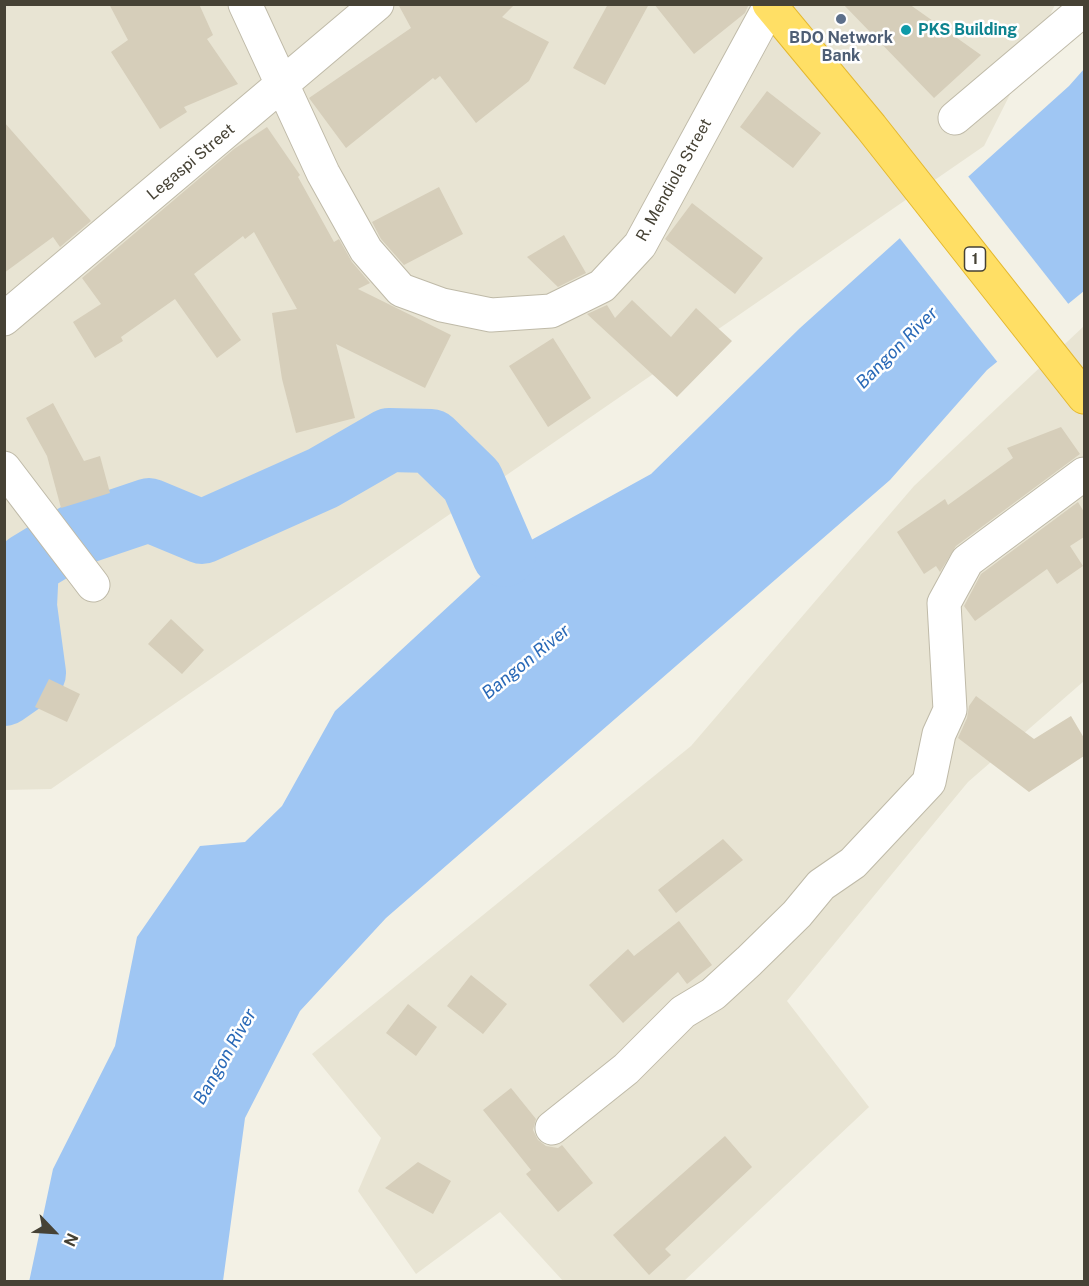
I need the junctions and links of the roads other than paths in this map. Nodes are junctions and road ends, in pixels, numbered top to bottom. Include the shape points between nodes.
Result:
1 (245, 4) edge
2 (377, 4) edge
3 (770, 5) edge
4 (1084, 9) edge
5 (282, 85) junction
6 (955, 118) dead end
7 (4, 319) edge
8 (1078, 388) edge
9 (4, 468) edge
10 (1084, 474) edge
11 (93, 585) dead end
12 (552, 1128) dead end

1 - 5 street, R. Mendiola Street
2 - 5 street, Legaspi Street
3 - 5 street, R. Mendiola Street via 640,244 602,286 551,310 491,315 442,305 400,290 366,250 323,173
3 - 8 highway, 1
4 - 6 street
5 - 7 street, Legaspi Street
9 - 11 street
10 - 12 street via 967,561 944,603 950,710 939,734 929,782 882,834 821,885 742,968 683,1012 626,1069

